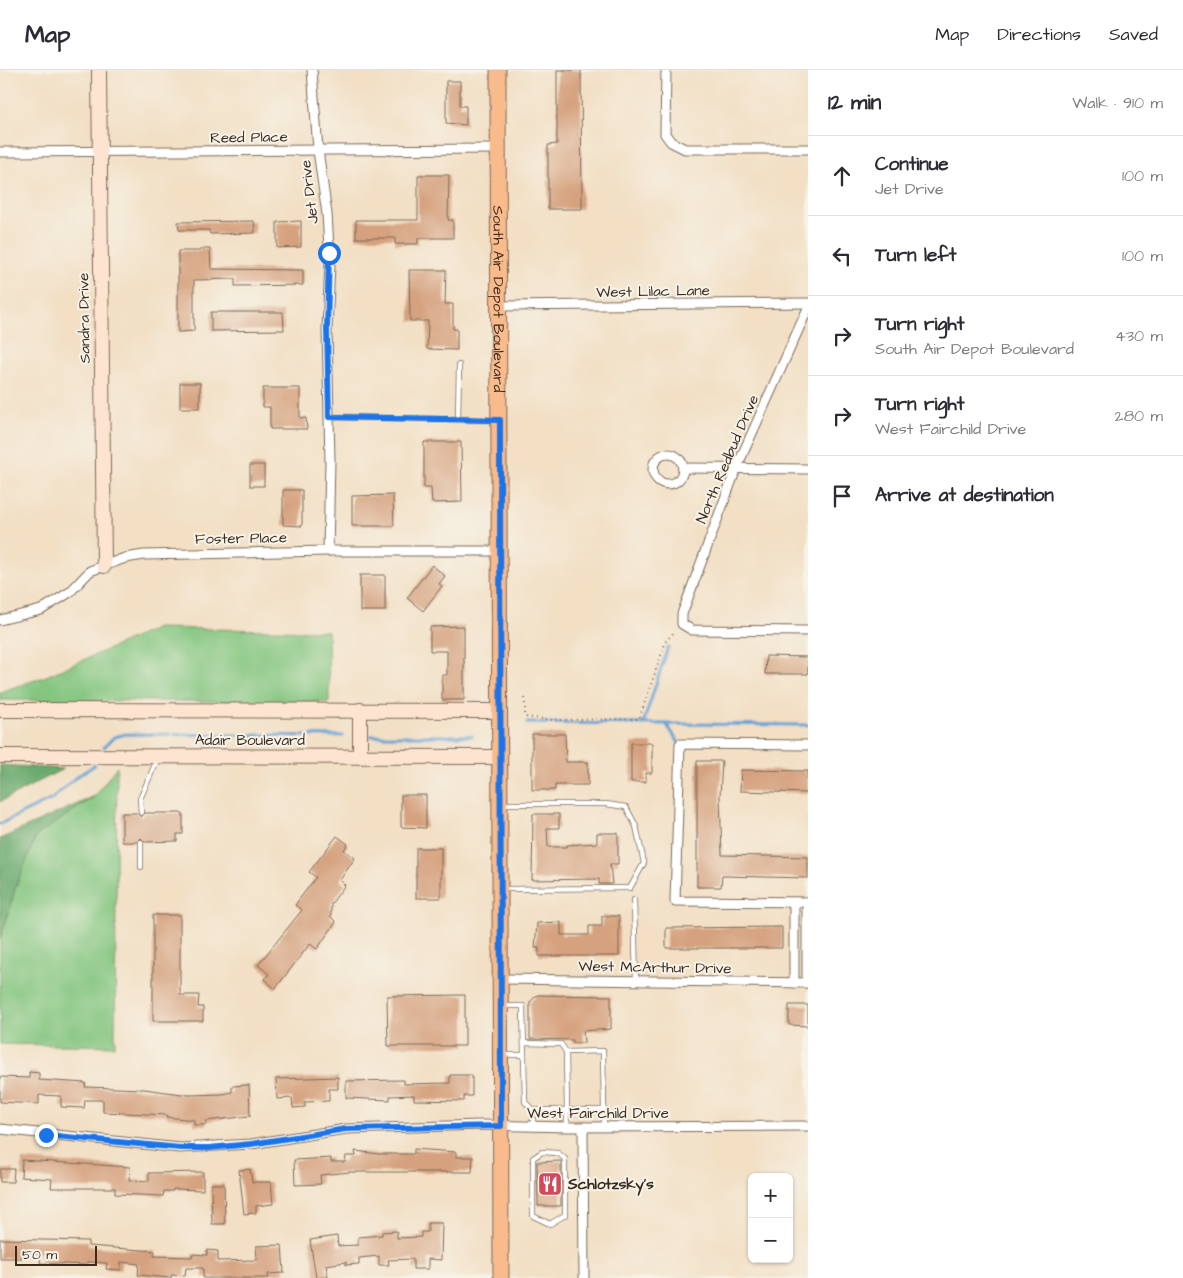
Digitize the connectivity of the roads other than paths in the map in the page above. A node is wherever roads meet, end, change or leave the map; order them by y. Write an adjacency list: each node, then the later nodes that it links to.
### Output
1 (99, 70): 9 (street, Sandra Drive)
2 (312, 70): 7 (street, Jet Drive)
3 (498, 70): 5 (main road, South Air Depot Boulevard)
4 (666, 70): 6 (street)
5 (498, 149): 7 (street, Reed Place); 11 (main road, South Air Depot Boulevard)
6 (808, 149)
7 (318, 150): 9 (street, Reed Place); 14 (street, Jet Drive)
8 (0, 152): 9 (street, Reed Place)
9 (99, 153): 22 (street, Sandra Drive)
10 (808, 303): 11 (street, West Lilac Lane)
11 (499, 306): 16 (main road, South Air Depot Boulevard)
12 (808, 308): 18 (street, North Redbud Drive)
13 (459, 365): 15 (lane)
14 (329, 417): 15 (lane); 20 (street, Jet Drive)
15 (458, 419): 16 (lane)
16 (500, 420): 21 (main road, South Air Depot Boulevard)
17 (683, 468): 18 (street)
18 (736, 469): 19 (street); 24 (street, North Redbud Drive)
19 (808, 469)
20 (328, 551): 21 (street, Foster Place); 22 (street, Foster Place)
21 (500, 551): 27 (main road, South Air Depot Boulevard)
22 (104, 566): 23 (street, Foster Place)
23 (0, 620)
24 (808, 631)
25 (0, 710): 26 (street, Adair Boulevard)
26 (360, 710): 27 (street, Adair Boulevard); 31 (street)
27 (500, 711): 32 (main road, South Air Depot Boulevard)
28 (808, 745): 39 (street)
29 (0, 756): 30 (street, Adair Boulevard)
30 (159, 756): 31 (street, Adair Boulevard); 34 (lane)
31 (360, 756): 32 (street, Adair Boulevard)
32 (500, 757): 33 (main road, South Air Depot Boulevard)
33 (501, 804): 37 (main road, South Air Depot Boulevard); 37 (lane)
34 (141, 812)
35 (141, 842): 36 (lane)
36 (141, 867)
37 (501, 888): 41 (main road, South Air Depot Boulevard)
38 (634, 900): 42 (lane)
39 (794, 902): 40 (street); 43 (street)
40 (808, 902): 44 (street)
41 (502, 979): 42 (street, West McArthur Drive); 45 (main road, South Air Depot Boulevard)
42 (636, 980): 43 (street, West McArthur Drive)
43 (794, 983): 44 (street, West McArthur Drive)
44 (808, 983)
45 (502, 1006): 46 (lane); 48 (main road, South Air Depot Boulevard)
46 (524, 1043): 47 (lane); 49 (lane)
47 (566, 1052): 51 (lane); 52 (lane)
48 (501, 1055): 49 (lane); 53 (main road, South Air Depot Boulevard)
49 (524, 1055): 50 (lane)
50 (533, 1110): 51 (lane); 55 (lane)
51 (566, 1110): 52 (lane); 56 (lane)
52 (604, 1110): 58 (lane)
53 (501, 1126): 55 (street, West Fairchild Drive); 59 (street, West Fairchild Drive); 61 (main road, South Air Depot Boulevard)
54 (808, 1126): 58 (street, West Fairchild Drive)
55 (533, 1127): 56 (street, West Fairchild Drive)
56 (566, 1127): 57 (street, West Fairchild Drive)
57 (583, 1127): 58 (street, West Fairchild Drive); 62 (street)
58 (604, 1127)
59 (0, 1129)
60 (550, 1224): 60 (lane)
61 (502, 1278)
62 (584, 1278)

